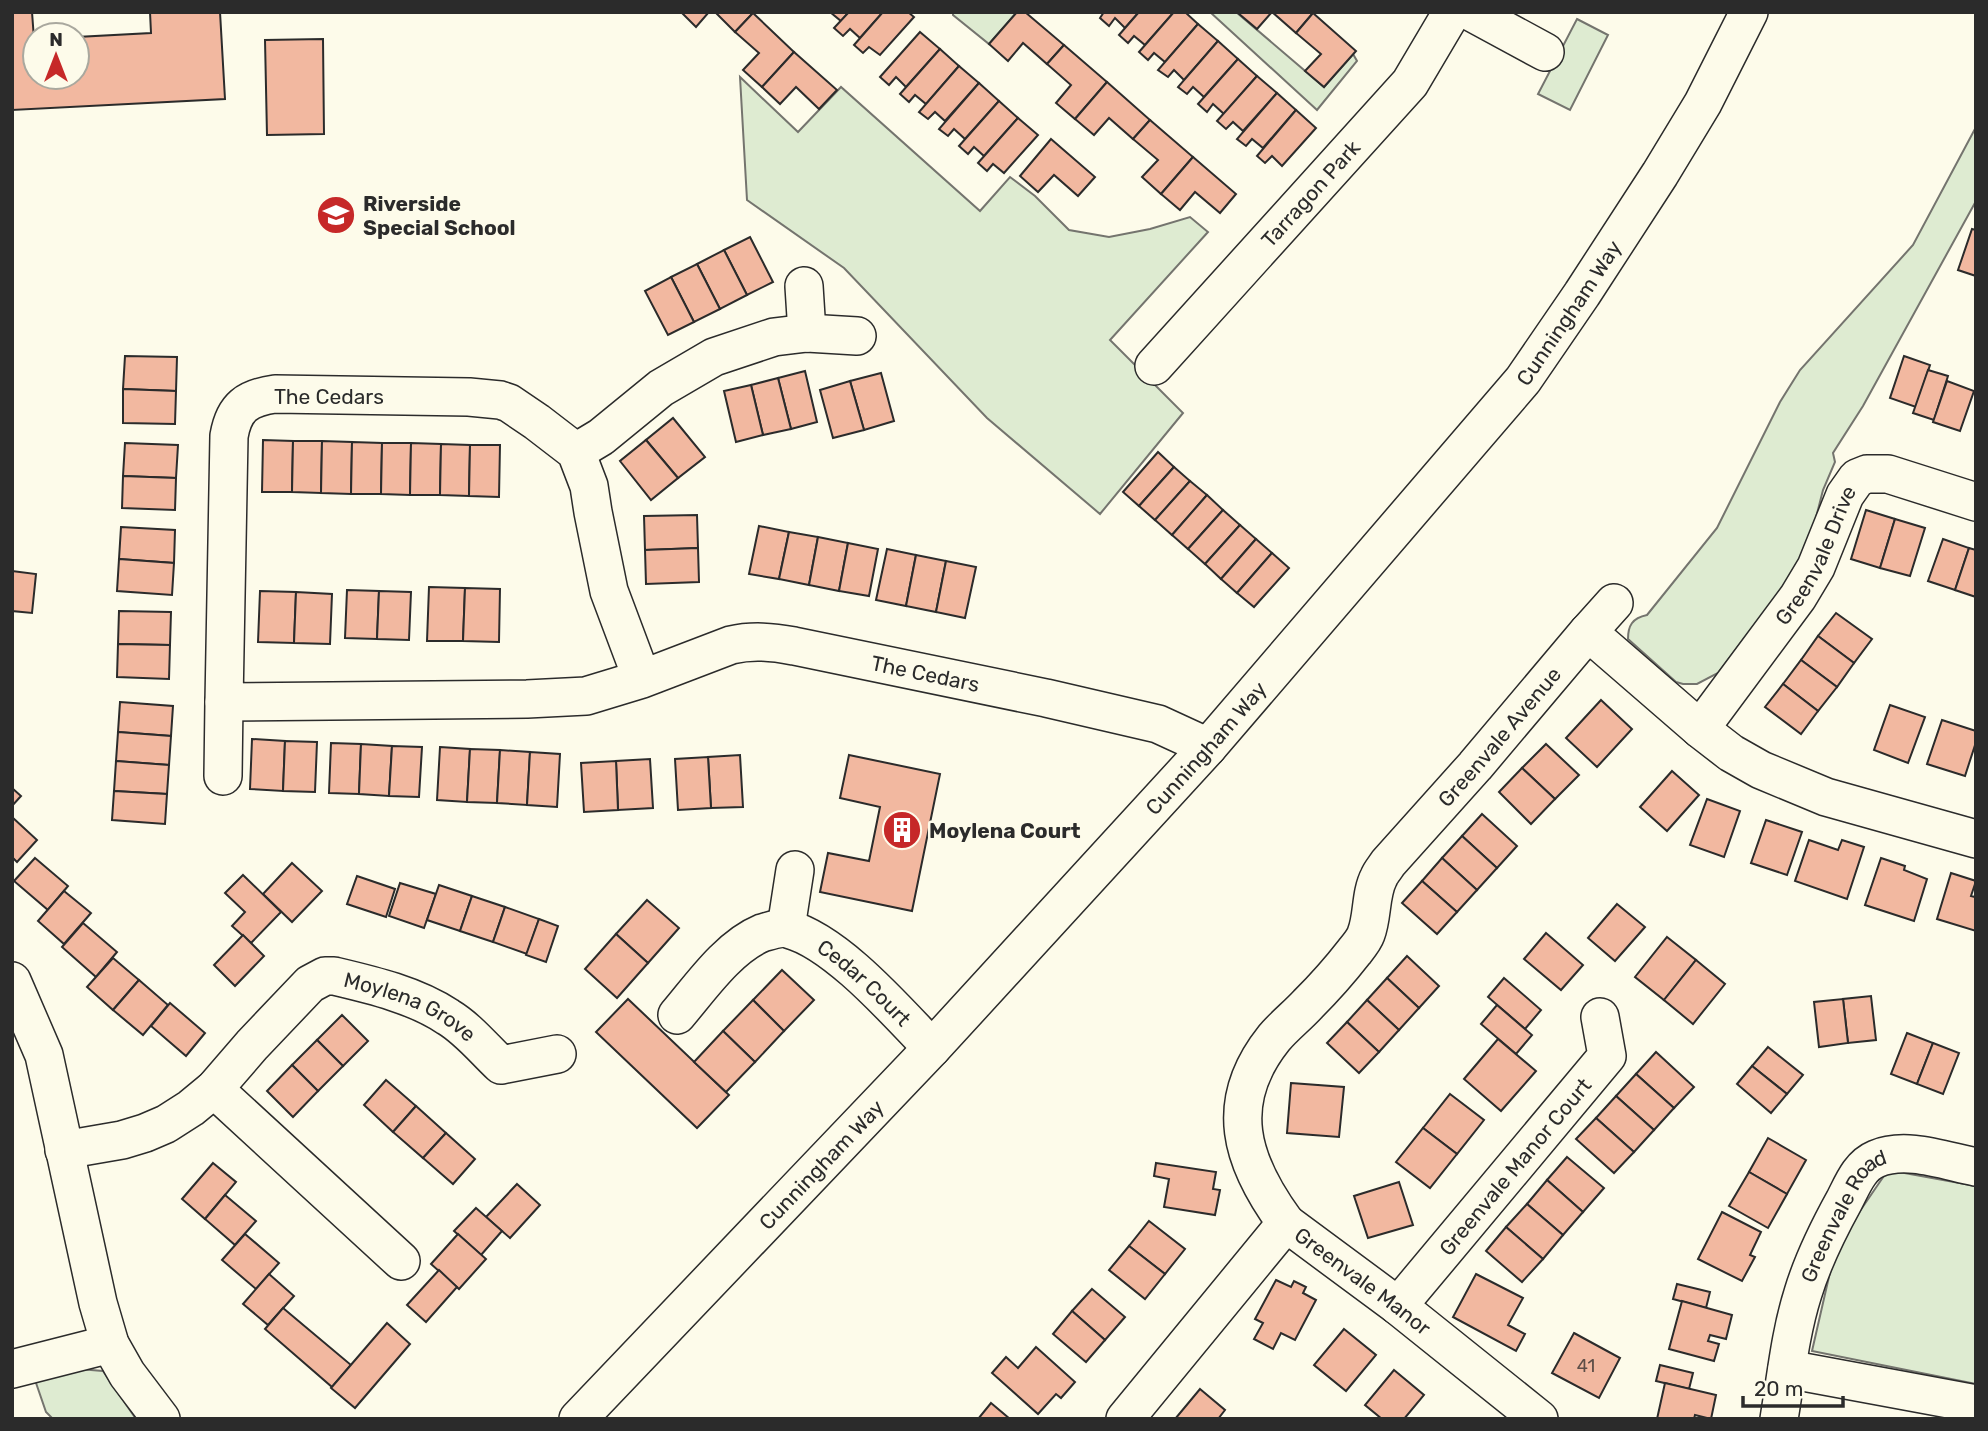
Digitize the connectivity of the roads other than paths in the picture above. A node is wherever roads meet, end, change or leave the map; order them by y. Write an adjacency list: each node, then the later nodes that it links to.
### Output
1 (1452, 12): 8 (street, Tarragon Park)
2 (1471, 12): 4 (street)
3 (1749, 12): 16 (street, Cunningham Way)
4 (1545, 52)
5 (804, 286): 6 (street)
6 (807, 334): 7 (street); 9 (street)
7 (857, 336)
8 (1154, 366)
9 (576, 452): 13 (street); 14 (street, The Cedars)
10 (1976, 502): 15 (street, Greenvale Drive)
11 (1614, 603): 12 (street, Greenvale Avenue)
12 (1588, 632): 15 (street); 29 (street, Greenvale Avenue)
13 (642, 679): 14 (street, The Cedars); 16 (street, The Cedars)
14 (224, 702): 17 (street, The Cedars)
15 (1700, 729): 18 (street)
16 (1208, 747): 24 (street, Cunningham Way)
17 (223, 776)
18 (1976, 839)
19 (795, 870): 20 (street)
20 (786, 928): 22 (street); 24 (street, Cedar Court)
21 (12, 981): 27 (street)
22 (677, 1015)
23 (1600, 1017): 31 (street, Greenvale Manor Court)
24 (932, 1048): 37 (street, Cunningham Way)
25 (557, 1054): 26 (street, Moylena Grove)
26 (214, 1088): 27 (street, Moylena Grove); 30 (street)
27 (64, 1150): 32 (street)
28 (1976, 1167): 34 (street, Greenvale Road)
29 (1286, 1223): 31 (street, Greenvale Manor); 38 (street, Greenvale Manor)
30 (401, 1261)
31 (1398, 1306): 39 (street, Greenvale Manor)
32 (110, 1344): 33 (street); 36 (street)
33 (12, 1369)
34 (1787, 1370): 35 (street); 40 (street, Greenvale Road)
35 (1976, 1404)
36 (161, 1419)
37 (578, 1419)
38 (1125, 1419)
39 (1539, 1419)
40 (1779, 1419)

